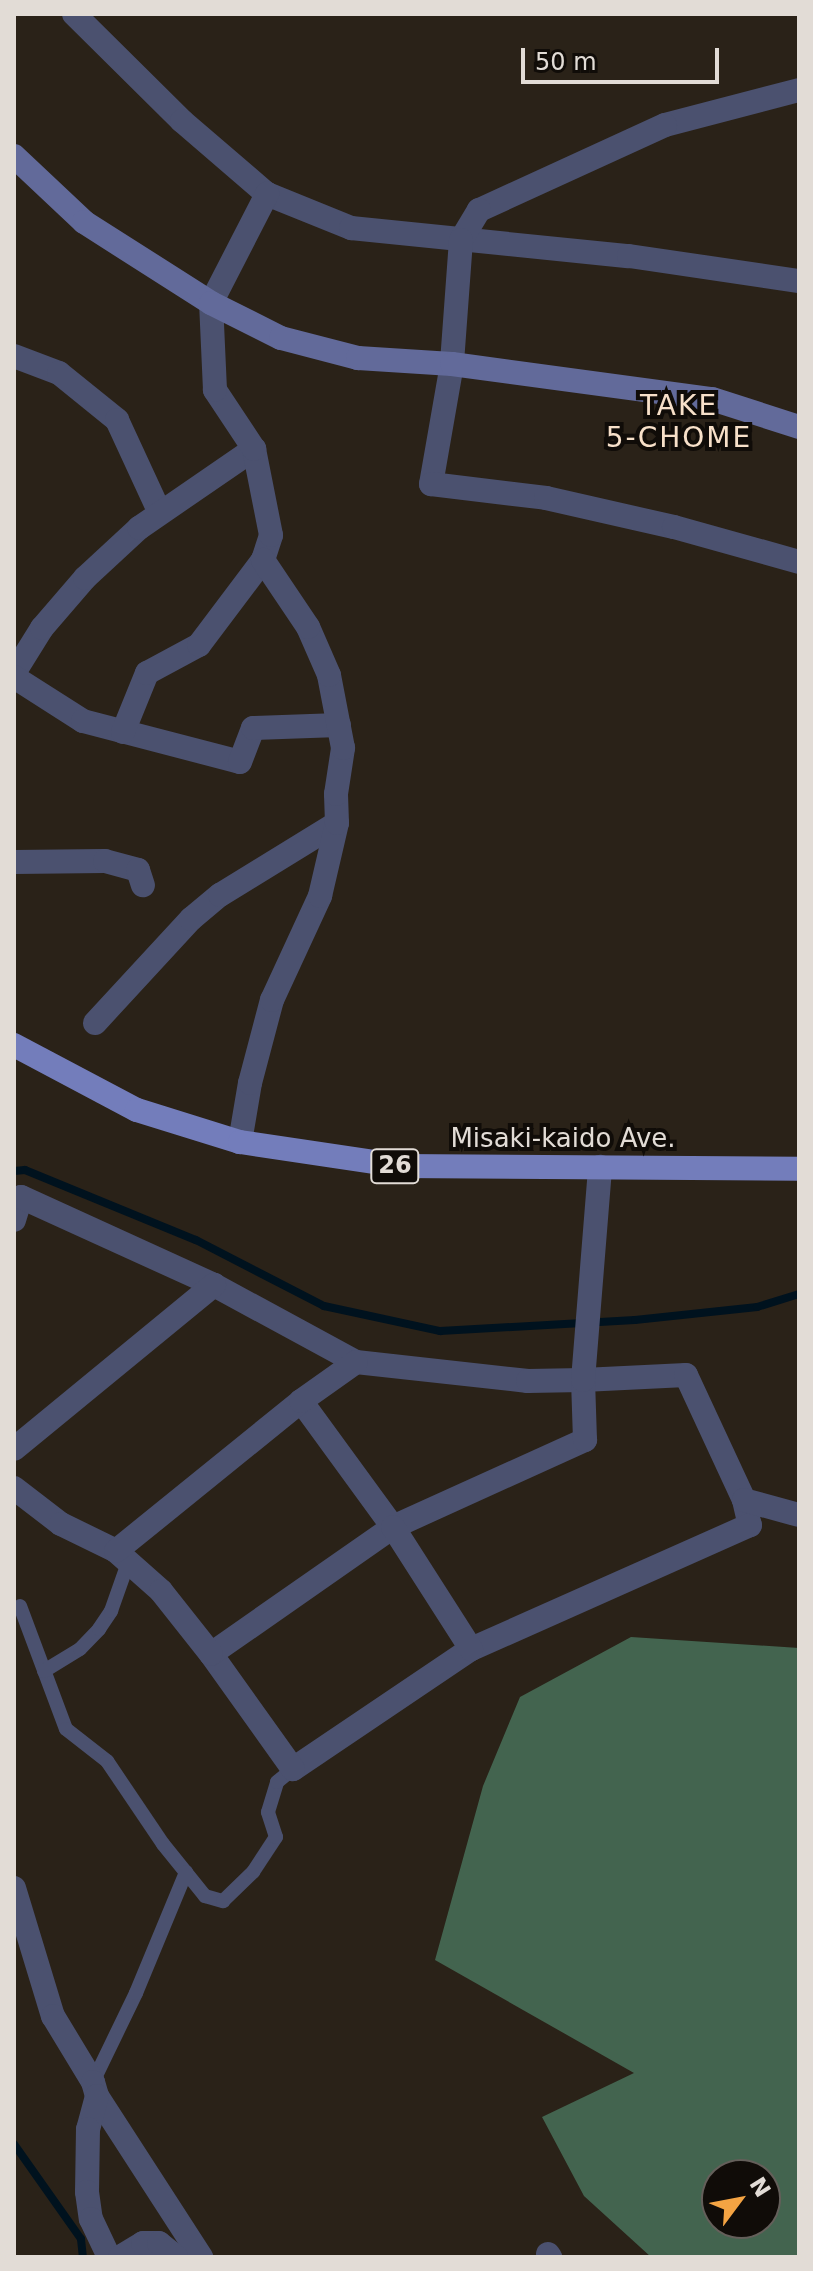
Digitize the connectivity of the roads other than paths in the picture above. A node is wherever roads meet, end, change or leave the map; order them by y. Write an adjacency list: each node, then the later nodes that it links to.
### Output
1 (74, 14): 4 (street)
2 (799, 90): 5 (street)
3 (14, 156): 7 (street)
4 (267, 194): 5 (street); 7 (street)
5 (461, 240): 6 (street); 9 (street)
6 (799, 281)
7 (211, 303): 9 (street); 11 (street)
8 (14, 356): 12 (street)
9 (452, 364): 10 (street); 14 (street)
10 (799, 427)
11 (254, 449): 12 (street); 13 (street)
12 (159, 511): 15 (street)
13 (263, 560): 16 (street); 17 (street)
14 (799, 562)
15 (14, 675): 17 (street)
16 (339, 725): 17 (street); 18 (street)
17 (123, 732)
18 (337, 823): 21 (street); 23 (street)
19 (14, 862): 20 (street)
20 (143, 885)
21 (95, 1023)
22 (14, 1045): 23 (main road, Misaki-kaido Ave. / 26)
23 (240, 1142): 24 (main road, Misaki-kaido Ave. / 26)
24 (600, 1167): 25 (main road, Misaki-kaido Ave. / 26); 29 (street)
25 (799, 1169)
26 (14, 1220): 27 (street)
27 (214, 1285): 28 (street); 31 (street)
28 (356, 1362): 29 (street); 30 (street)
29 (583, 1380): 33 (street); 35 (street)
30 (301, 1401): 35 (street); 36 (street)
31 (14, 1449)
32 (14, 1488): 36 (street)
33 (744, 1500): 34 (street); 38 (street)
34 (799, 1515)
35 (393, 1527): 38 (street); 39 (street)
36 (122, 1557): 39 (street); 40 (lane)
37 (20, 1606): 40 (lane)
38 (471, 1649): 41 (street)
39 (211, 1654): 41 (street)
40 (44, 1671): 42 (lane)
41 (293, 1769): 42 (lane)
42 (186, 1872): 44 (lane)
43 (14, 1888): 44 (street)
44 (95, 2089): 45 (street); 48 (street)
45 (109, 2257)
46 (120, 2257): 47 (street)
47 (176, 2257)
48 (201, 2257)

